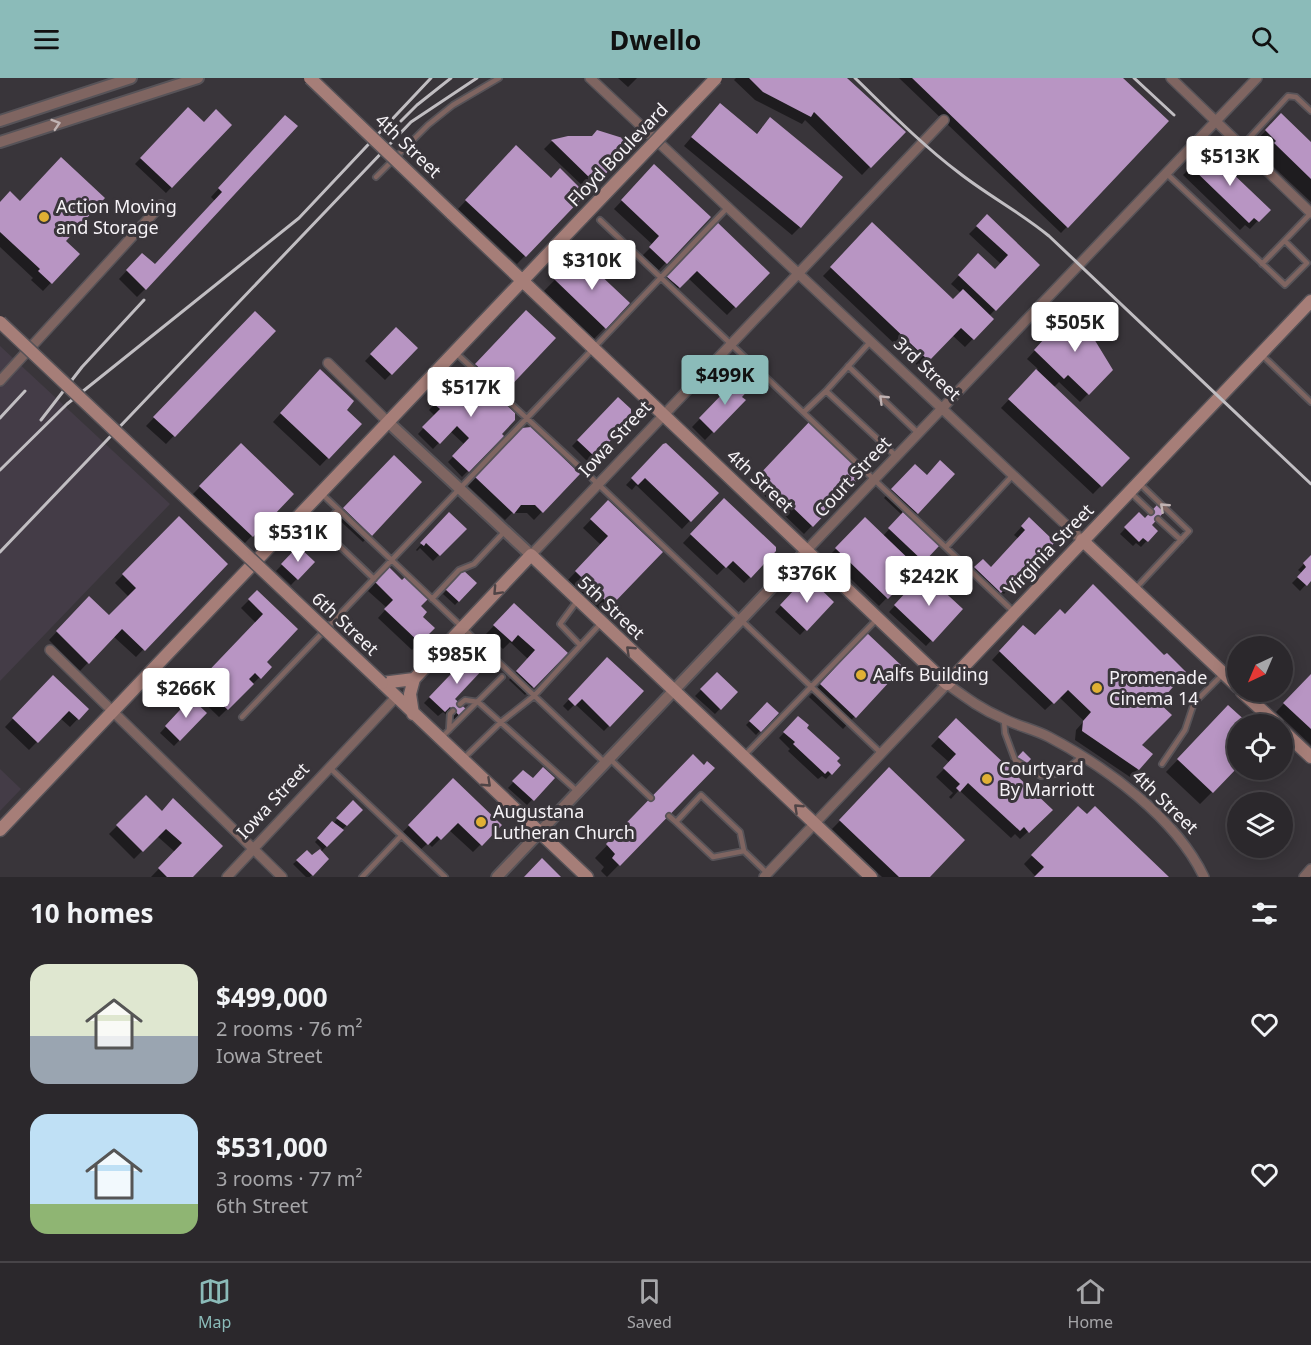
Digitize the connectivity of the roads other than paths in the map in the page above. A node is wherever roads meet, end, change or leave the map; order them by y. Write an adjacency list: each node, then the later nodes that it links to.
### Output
1 (131, 78): 11 (street)
2 (198, 78): 13 (street, one-way to 2)
3 (310, 78): 25 (main road, 4th Street, bridge)
4 (499, 78): 16 (lane)
5 (590, 78): 18 (street, 3rd Street)
6 (716, 78): 25 (main road, Floyd Boulevard, bridge)
7 (1171, 78): 12 (street)
8 (1257, 78): 12 (street, Court Street)
9 (1311, 111): 14 (lane)
10 (944, 120): 23 (street, Iowa Street)
11 (0, 121)
12 (1217, 121): 14 (street); 15 (street, Court Street)
13 (0, 142)
14 (1242, 146): 19 (street)
15 (1167, 174): 22 (lane); 38 (street, Court Street)
16 (376, 177)
17 (161, 205): 35 (street)
18 (729, 207): 23 (street, 3rd Street); 24 (lane)
19 (1311, 213): 21 (lane)
20 (600, 220): 24 (lane)
21 (1285, 241): 22 (lane); 22 (lane)
22 (1262, 264)
23 (799, 273): 28 (street, 3rd Street); 29 (street, Iowa Street)
24 (661, 276): 29 (lane); 30 (lane)
25 (522, 280): 30 (main road, 4th Street); 31 (main road, Floyd Boulevard)
26 (1311, 301): 32 (main road, Virginia Street)
27 (0, 322): 76 (main road, 6th Street, bridge)
28 (871, 341): 34 (lane); 38 (street, 3rd Street)
29 (731, 344): 39 (lane); 40 (street, Iowa Street)
30 (594, 348): 40 (main road, 4th Street); 41 (lane)
31 (456, 353): 41 (lane); 42 (main road, Floyd Boulevard)
32 (1260, 354): 37 (lane); 48 (main road, Virginia Street)
33 (328, 363): 42 (street, 5th Street)
34 (848, 366): 36 (lane); 43 (lane, one-way to 34)
35 (0, 381)
36 (826, 391): 39 (lane); 44 (lane)
37 (1311, 402)
38 (942, 408): 43 (street, Court Street); 45 (street, 3rd Street)
39 (804, 412): 46 (lane)
40 (664, 415): 47 (street, Iowa Street); 58 (main road, 4th Street)
41 (526, 418): 47 (lane); 49 (lane)
42 (388, 422): 49 (street, 5th Street); 50 (main road, Floyd Boulevard)
43 (918, 433): 44 (street, Court Street)
44 (896, 456): 46 (street, Court Street)
45 (1013, 475): 55 (street, 3rd Street); 57 (lane)
46 (875, 479): 57 (lane); 58 (street, Court Street)
47 (598, 484): 59 (street, Iowa Street); 67 (lane)
48 (1134, 487): 52 (lane); 55 (main road, Virginia Street); 56 (lane, one-way to 48)
49 (459, 489): 54 (street, 5th Street); 60 (lane)
50 (321, 494): 51 (lane); 86 (main road, Floyd Boulevard)
51 (338, 510): 60 (lane); 61 (lane)
52 (1151, 512)
53 (1158, 519): 56 (lane)
54 (505, 531): 59 (street, 5th Street); 63 (lane)
55 (1082, 540): 62 (main road, 3rd Street); 65 (main road, Virginia Street)
56 (1181, 540): 62 (lane)
57 (946, 547): 65 (lane)
58 (807, 550): 66 (main road, 4th Street); 67 (street, Court Street)
59 (531, 555): 64 (main road, 5th Street); 69 (main road, Iowa Street, one-way to 69)
60 (392, 561): 61 (lane); 63 (lane)
61 (374, 579): 89 (lane)
62 (1134, 590): 72 (main road, 3rd Street)
63 (432, 598): 69 (lane)
64 (577, 601): 68 (main road, 5th Street); 70 (lane)
65 (1014, 612): 77 (main road, Virginia Street)
66 (878, 618): 77 (main road, 4th Street); 78 (lane)
67 (741, 620): 78 (lane); 79 (street, Court Street)
68 (601, 623): 70 (lane); 79 (main road, 5th Street, one-way to 68)
69 (462, 627): 75 (main road, Iowa Street); 80 (lane)
70 (580, 645): 80 (lane)
71 (50, 650): 86 (street)
72 (1223, 674): 74 (main road, 3rd Street); 100 (lane)
73 (502, 677): 82 (lane)
74 (1227, 677)
75 (414, 679): 76 (main road); 87 (main road)
76 (382, 683): 81 (main road, 6th Street)
77 (947, 684): 90 (street, 4th Street); 94 (street, Virginia Street)
78 (811, 686): 94 (lane); 95 (lane)
79 (673, 690): 95 (main road, 5th Street); 99 (street, Court Street)
80 (534, 696): 91 (lane); 99 (lane)
81 (396, 697): 87 (main road, 6th Street); 101 (street, Iowa Street)
82 (478, 702): 84 (lane); 91 (lane); 92 (lane)
83 (1253, 702): 88 (main road)
84 (460, 704)
85 (453, 711): 92 (lane)
86 (113, 713): 107 (main road, Floyd Boulevard); 110 (street)
87 (413, 714): 92 (main road, 6th Street)
88 (1265, 714)
89 (242, 717)
90 (1004, 720): 96 (street, 4th Street); 96 (lane)
91 (501, 722): 98 (lane); 102 (lane)
92 (445, 734): 98 (main road, 6th Street)
93 (1293, 740): 97 (main road)
94 (882, 754): 106 (street, Virginia Street)
95 (743, 757): 106 (main road, 5th Street, one-way to 95)
96 (1081, 757): 121 (street, 4th Street)
97 (1311, 757)
98 (462, 760): 108 (main road, 6th Street, one-way to 108)
99 (608, 761): 102 (street, Court Street); 103 (lane)
100 (1162, 764)
101 (329, 768): 109 (lane); 110 (street, Iowa Street)
102 (578, 792): 108 (street, Court Street)
103 (651, 798)
104 (669, 816): 105 (lane)
105 (676, 822): 111 (lane); 111 (lane)
106 (814, 824): 113 (street, Virginia Street); 120 (main road, 5th Street)
107 (0, 831)
108 (540, 832): 118 (street, Court Street); 119 (main road, 6th Street)
109 (401, 836): 116 (lane); 117 (lane)
110 (253, 849): 114 (street, Iowa Street); 115 (street)
111 (744, 851): 113 (lane)
112 (1311, 869): 122 (street)
113 (766, 875)
114 (227, 877)
115 (282, 877)
116 (362, 877)
117 (445, 877)
118 (497, 877)
119 (587, 877)
120 (871, 877)
121 (1204, 877)
122 (1304, 877)

